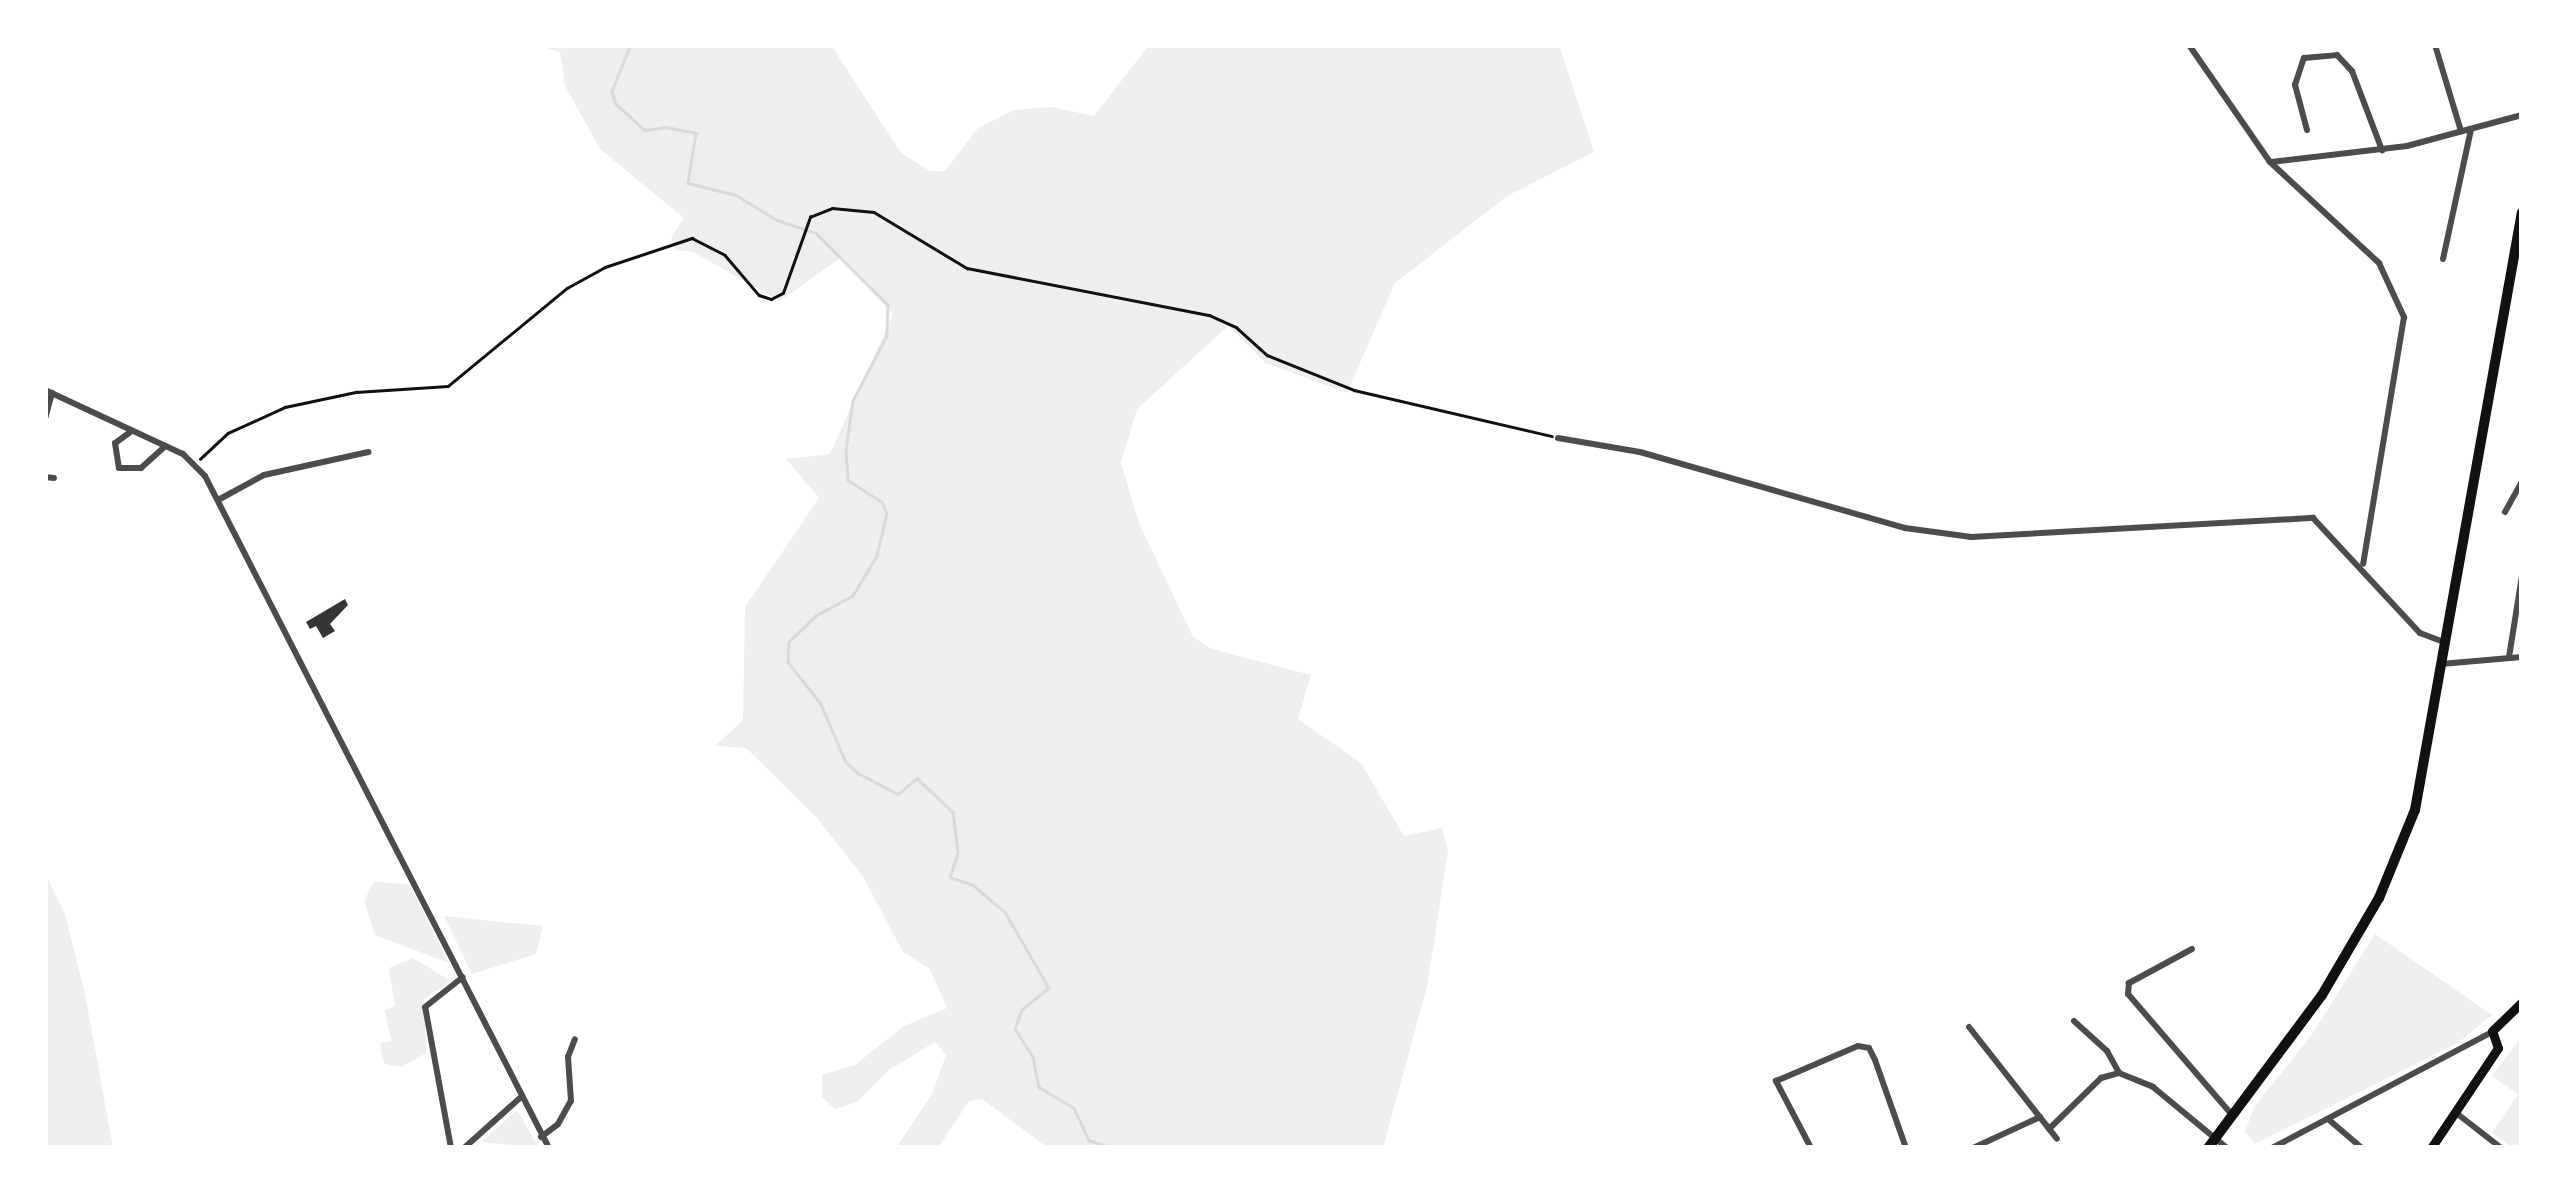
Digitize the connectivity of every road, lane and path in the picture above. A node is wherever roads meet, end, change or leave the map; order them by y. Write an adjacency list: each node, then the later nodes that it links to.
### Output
1 (2189, 45): 8 (street)
2 (2435, 45): 6 (street)
3 (2522, 115): 4 (street)
4 (2471, 129): 6 (street); 10 (street)
5 (2308, 130): 7 (street)
6 (2461, 131): 7 (street)
7 (2382, 150): 8 (street)
8 (2270, 162): 21 (street)
9 (2522, 212): 23 (main road)
10 (2443, 260)
11 (48, 392): 12 (street); 13 (street)
12 (45, 419)
13 (129, 432): 15 (street); 15 (street)
14 (1558, 438): 17 (path); 21 (street)
15 (164, 447): 17 (street)
16 (369, 452): 19 (street)
17 (195, 464): 19 (street)
18 (2522, 481): 20 (street)
19 (218, 500): 28 (street)
20 (2504, 512)
21 (2363, 565): 23 (street)
22 (2522, 576): 25 (street)
23 (2444, 642): 26 (main road)
24 (2522, 657): 25 (street)
25 (2509, 658): 26 (street)
26 (2441, 664): 37 (main road)
27 (2192, 949): 37 (street)
28 (463, 977): 35 (street); 45 (street)
29 (2522, 1002): 32 (main road)
30 (2074, 1021): 34 (street)
31 (1969, 1027): 38 (street)
32 (2492, 1032): 36 (main road); 39 (street)
33 (575, 1039): 41 (street)
34 (2120, 1073): 40 (street); 43 (street)
35 (520, 1098): 41 (street); 44 (street)
36 (2455, 1112): 53 (main road); 54 (street)
37 (2233, 1116): 43 (main road)
38 (2040, 1117): 40 (street); 49 (street)
39 (2328, 1119): 51 (street); 52 (street)
40 (2049, 1128): 42 (street)
41 (541, 1137): 46 (street)
42 (2057, 1139)
43 (2211, 1145): 50 (street)
44 (468, 1147)
45 (451, 1148)
46 (549, 1148)
47 (1811, 1148): 48 (street)
48 (1906, 1148)
49 (1973, 1148)
50 (2227, 1148)
51 (2272, 1148)
52 (2362, 1148)
53 (2431, 1148)
54 (2501, 1148)

